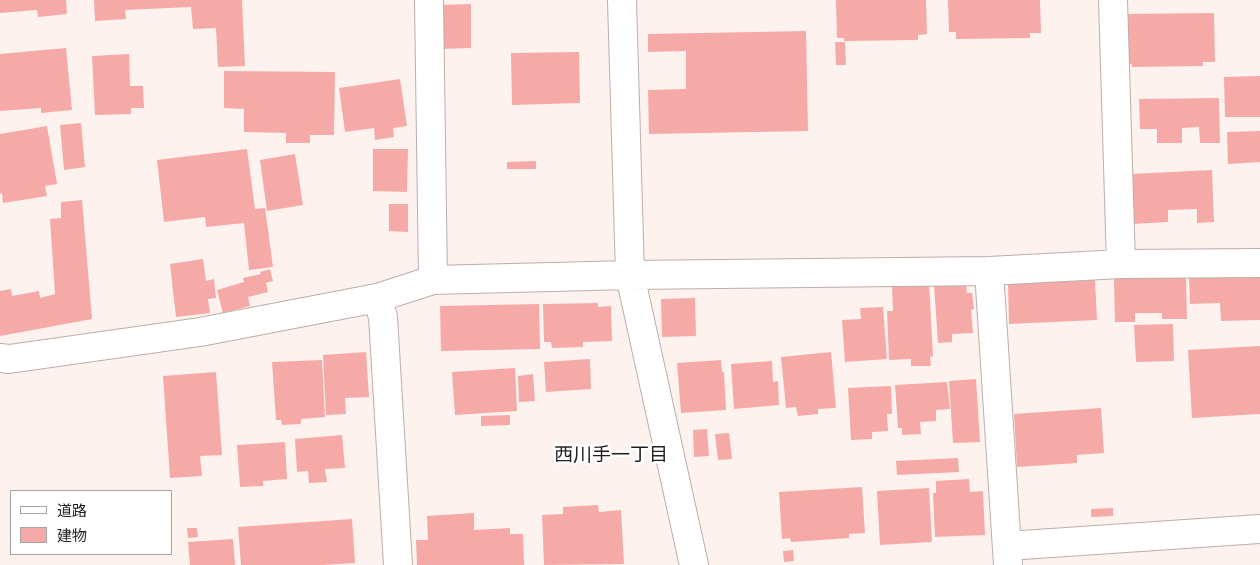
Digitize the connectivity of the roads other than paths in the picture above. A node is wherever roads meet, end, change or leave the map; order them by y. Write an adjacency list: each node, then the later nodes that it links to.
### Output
1 (429, 0): 8 (street)
2 (622, 0): 7 (street)
3 (1113, 0): 5 (street)
4 (1260, 263): 5 (street)
5 (1121, 264): 6 (street)
6 (989, 270): 7 (street); 12 (street)
7 (630, 275): 8 (street); 14 (street)
8 (433, 280): 9 (street)
9 (377, 298): 10 (street); 13 (street)
10 (0, 358)
11 (1260, 529): 12 (street)
12 (1007, 555)
13 (398, 565)
14 (694, 565)

